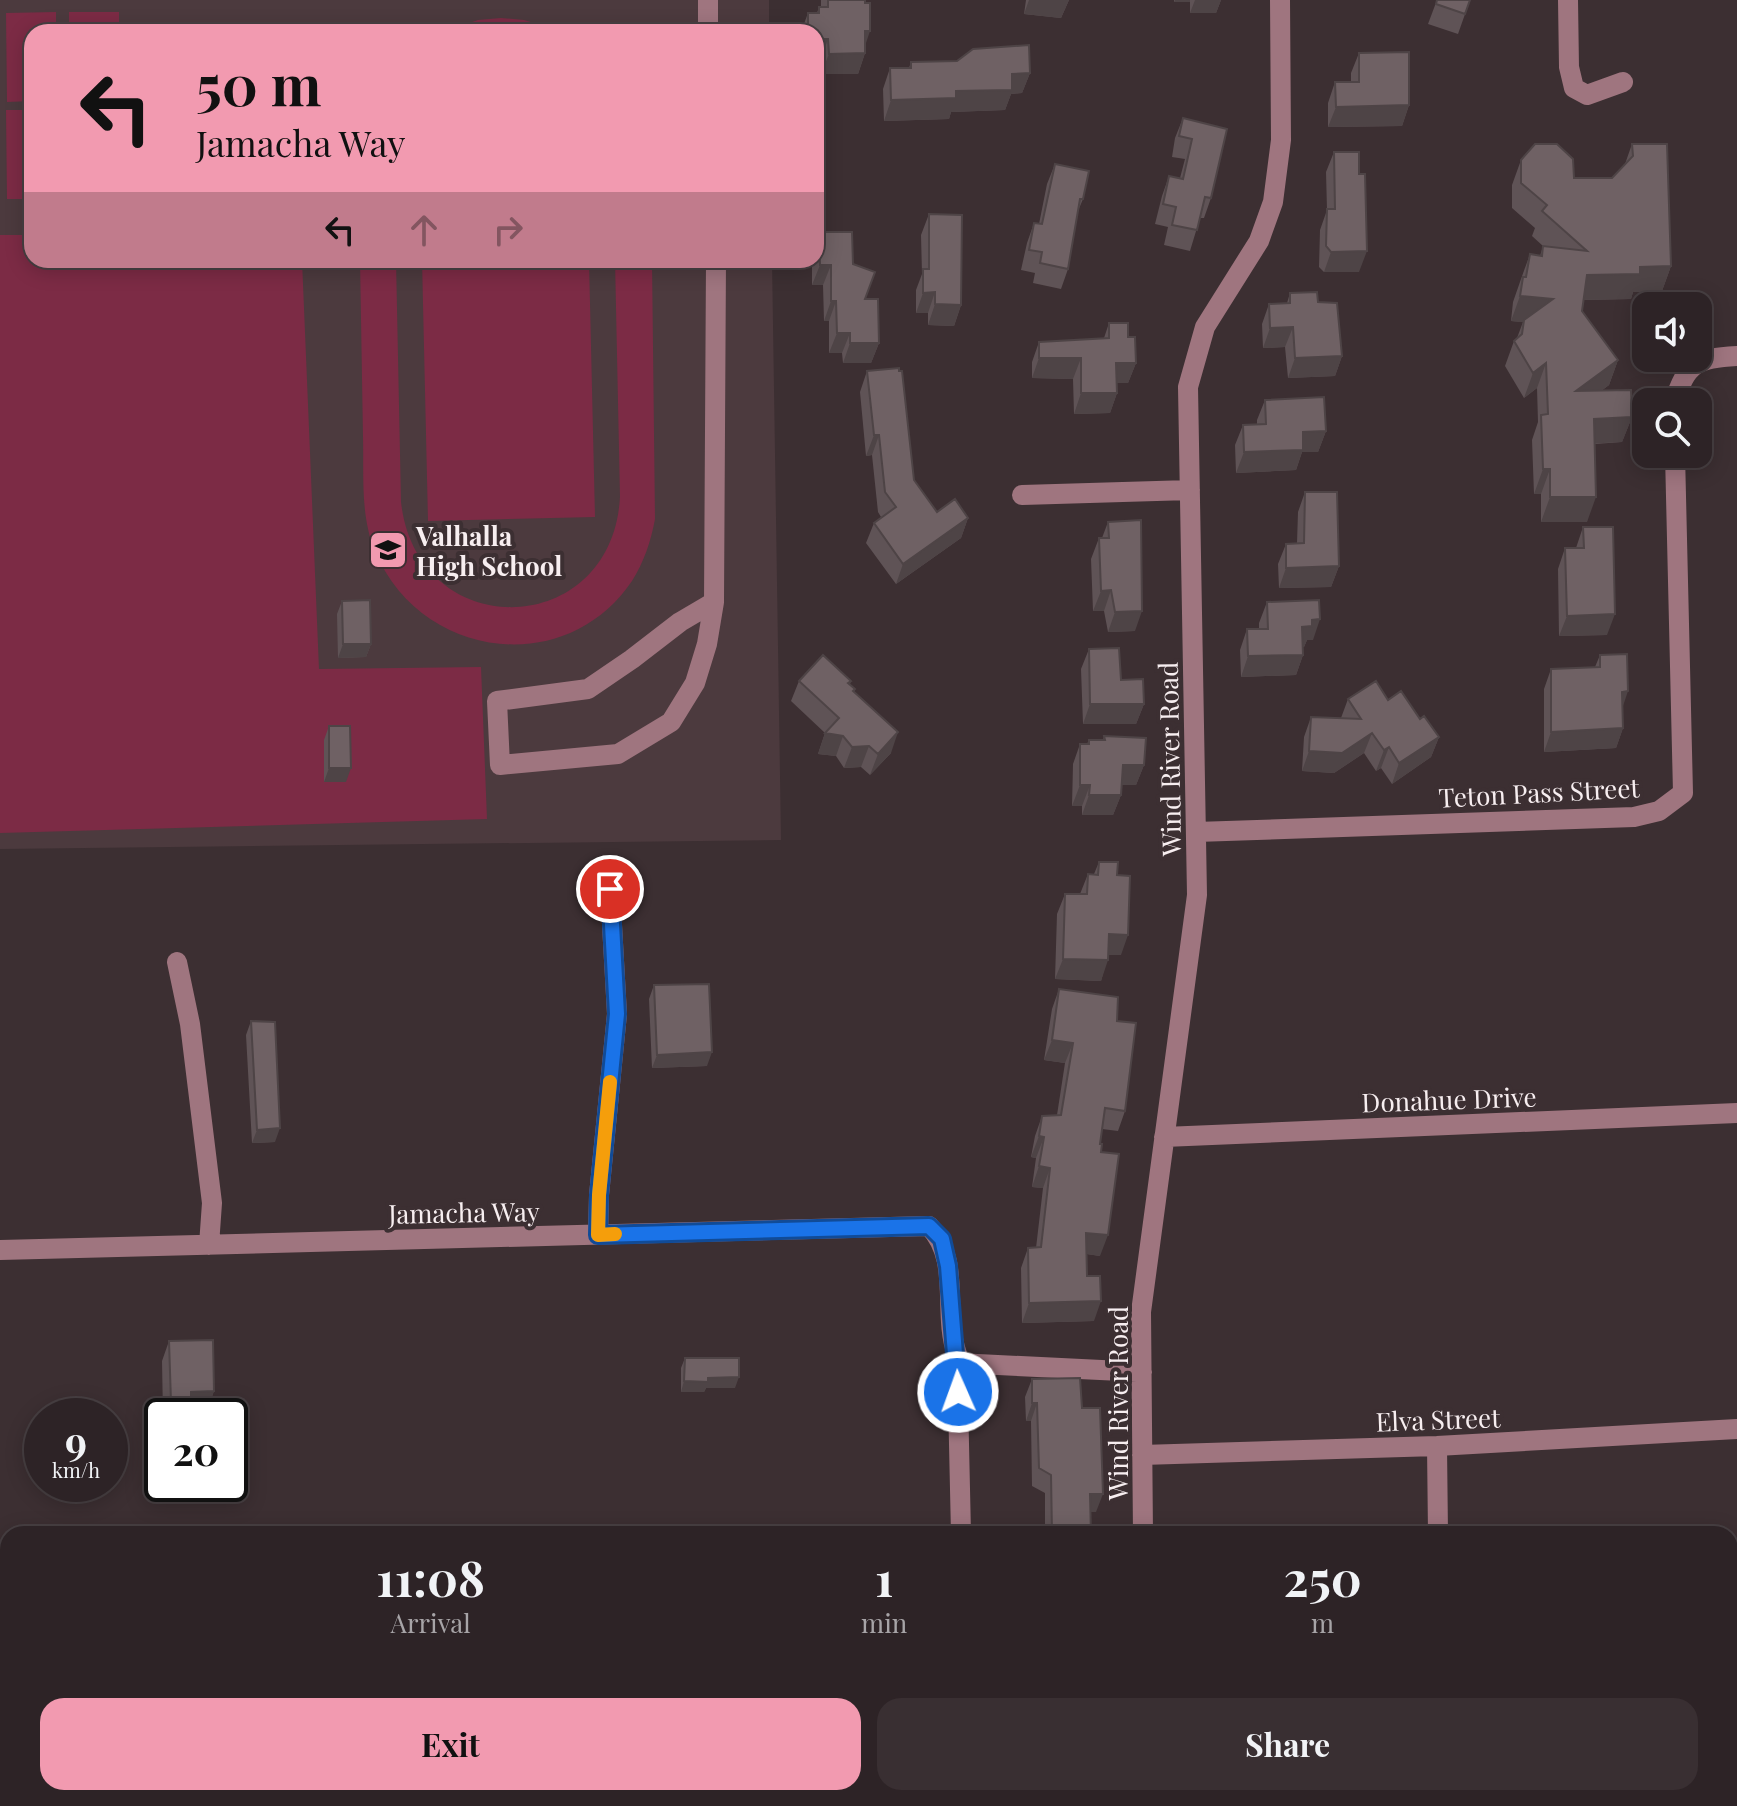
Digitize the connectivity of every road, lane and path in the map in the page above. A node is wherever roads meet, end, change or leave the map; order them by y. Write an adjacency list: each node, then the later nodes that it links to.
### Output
1 (708, 0): 4 (street)
2 (1280, 0): 10 (street, Wind River Road)
3 (1568, 0): 5 (street)
4 (708, 24)
5 (1623, 82)
6 (716, 268): 12 (street)
7 (1737, 356): 8 (street)
8 (1679, 388)
9 (1675, 468): 13 (street, Teton Pass Street)
10 (1190, 490): 11 (street); 13 (street, Wind River Road)
11 (1022, 495)
12 (714, 602): 12 (street)
13 (1196, 832): 17 (street, Wind River Road)
14 (610, 889): 18 (street)
15 (177, 962): 19 (street)
16 (1737, 1113): 17 (street, Donahue Drive)
17 (1164, 1137): 22 (street, Wind River Road)
18 (598, 1235): 19 (street, Jamacha Way); 21 (street, Jamacha Way)
19 (209, 1245): 20 (street, Jamacha Way)
20 (0, 1250)
21 (957, 1363): 22 (street); 26 (street)
22 (1142, 1372): 25 (street, Wind River Road)
23 (1737, 1429): 24 (street, Elva Street)
24 (1437, 1446): 25 (street, Elva Street); 28 (street)
25 (1142, 1455): 27 (street, Wind River Road)
26 (961, 1526)
27 (1143, 1526)
28 (1438, 1526)

